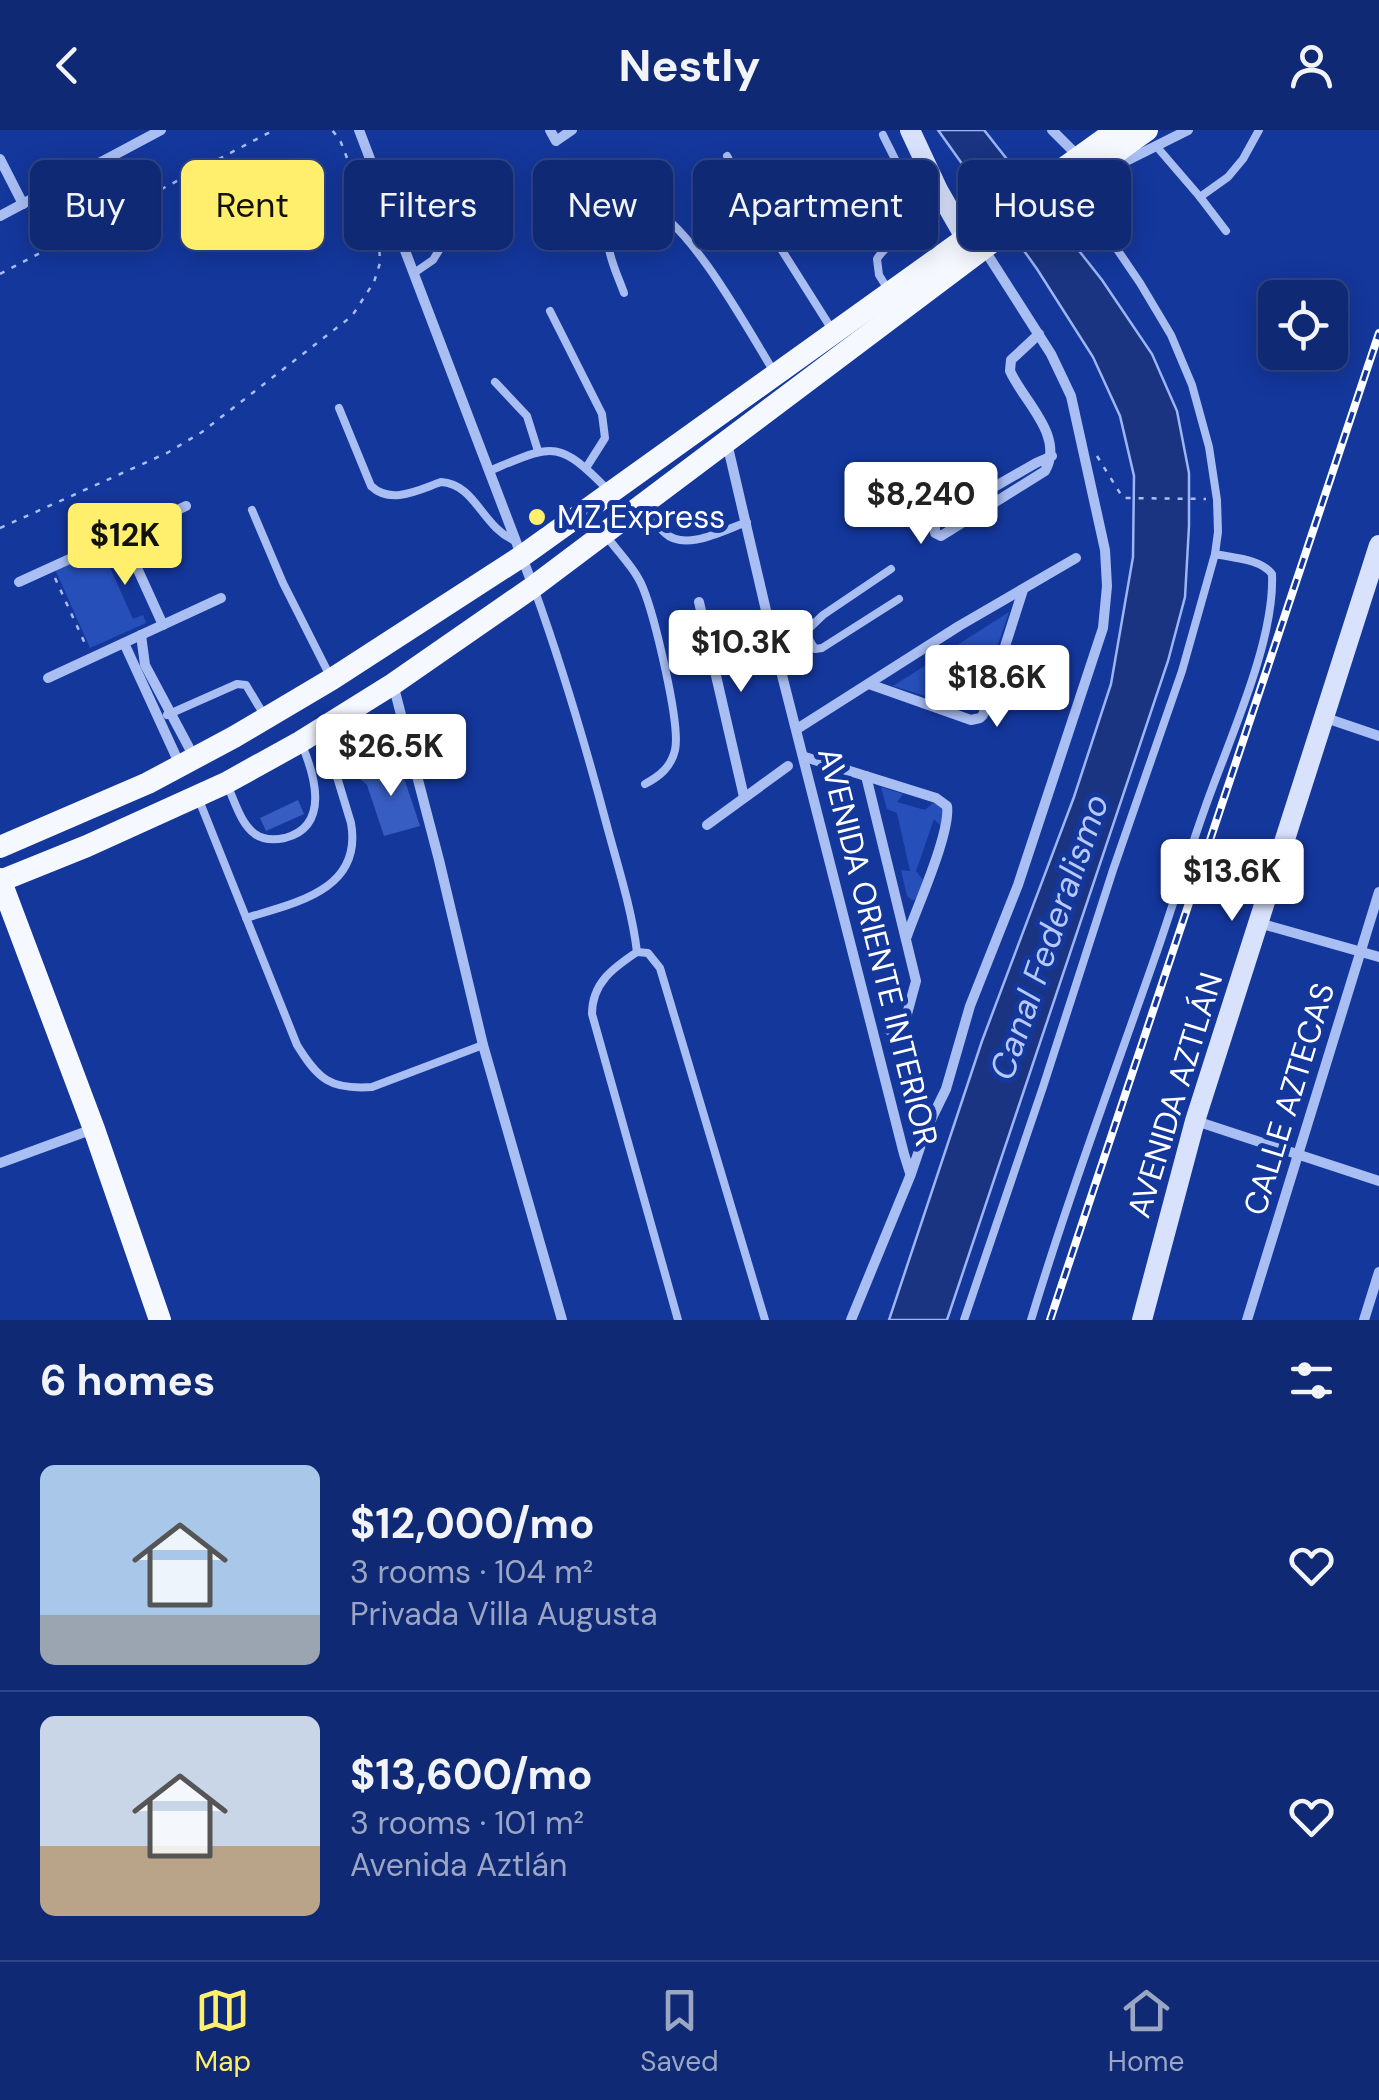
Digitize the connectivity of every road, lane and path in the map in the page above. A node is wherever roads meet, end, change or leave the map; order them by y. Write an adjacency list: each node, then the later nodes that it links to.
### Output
1 (161, 130): 20 (street)
2 (274, 130): 30 (path)
3 (332, 130): 53 (path)
4 (359, 130): 29 (street)
5 (550, 130): 6 (street)
6 (572, 130)
7 (910, 130): 22 (main road)
8 (1188, 130): 13 (street)
9 (1259, 130): 19 (lane)
10 (1058, 132): 16 (street)
11 (1110, 133): 17 (main road)
12 (883, 136): 32 (lane)
13 (1152, 139): 18 (main road); 19 (lane)
14 (727, 156): 34 (lane)
15 (0, 160): 20 (street)
16 (1064, 160)
17 (1085, 160)
18 (1107, 160)
19 (1200, 197): 23 (lane)
20 (23, 204): 21 (street)
21 (0, 216)
22 (958, 220)
23 (1226, 231)
24 (439, 250): 29 (lane)
25 (964, 250): 32 (main road)
26 (966, 250): 40 (main road)
27 (978, 250): 35 (street)
28 (1117, 250): 58 (lane)
29 (414, 273): 44 (street)
30 (0, 274)
31 (624, 292): 36 (lane)
32 (890, 292): 34 (main road)
33 (550, 311): 43 (lane)
34 (834, 334): 36 (main road)
35 (1039, 334): 39 (street); 42 (street)
36 (775, 374): 45 (main road)
37 (496, 382): 41 (lane)
38 (339, 408): 57 (lane)
39 (1082, 441): 47 (path); 114 (street)
40 (726, 442): 49 (main road); 52 (street, AVENIDA ORIENTE INTERIOR)
41 (538, 451): 43 (lane); 44 (lane)
42 (1052, 456): 46 (street); 48 (street)
43 (586, 468): 45 (lane)
44 (490, 472): 57 (street)
45 (610, 492): 57 (main road)
46 (987, 492): 48 (street); 48 (street)
47 (1204, 499)
48 (996, 504)
49 (642, 505): 52 (lane); 54 (main road)
50 (186, 506): 55 (street)
51 (252, 510): 77 (lane)
52 (747, 522): 69 (street, AVENIDA ORIENTE INTERIOR)
53 (0, 528)
54 (604, 532): 63 (main road); 95 (lane)
55 (122, 535): 60 (street); 68 (street)
56 (1379, 545): 82 (main road, AVENIDA AZTLÁN)
57 (519, 548): 63 (street); 77 (main road)
58 (1215, 554): 123 (lane); 124 (lane)
59 (1076, 558): 64 (street)
60 (51, 568): 62 (street); 75 (path)
61 (890, 570): 70 (lane)
62 (19, 582)
63 (534, 587): 78 (main road); 105 (lane)
64 (1023, 588): 79 (street); 79 (street)
65 (222, 598): 68 (street)
66 (899, 599): 70 (lane)
67 (699, 602): 73 (street)
68 (164, 625): 71 (street)
69 (771, 632): 73 (street); 74 (street, AVENIDA ORIENTE INTERIOR)
70 (805, 633): 74 (lane)
71 (141, 635): 72 (street); 80 (street)
72 (124, 643): 75 (street); 83 (street)
73 (710, 649): 97 (street)
74 (776, 650): 84 (street, AVENIDA ORIENTE INTERIOR)
75 (92, 658): 76 (street)
76 (48, 678)
77 (332, 679): 81 (main road)
78 (393, 684): 85 (main road); 86 (street)
79 (869, 684): 84 (street)
80 (171, 714): 81 (lane); 83 (lane); 91 (street)
81 (267, 718): 91 (main road)
82 (1323, 718): 87 (street); 103 (main road, AVENIDA AZTLÁN)
83 (158, 719): 91 (street)
84 (797, 728): 90 (street, AVENIDA ORIENTE INTERIOR)
85 (322, 729): 88 (main road); 89 (lane)
86 (405, 733): 89 (lane); 109 (street)
87 (1379, 736)
88 (300, 742): 94 (main road); 94 (lane)
89 (330, 754): 102 (lane)
90 (804, 757): 93 (street); 114 (street, AVENIDA ORIENTE INTERIOR)
91 (187, 762): 99 (main road)
92 (788, 766): 97 (street)
93 (866, 776): 104 (street); 104 (street)
94 (226, 783): 96 (main road)
95 (646, 784)
96 (197, 796): 100 (main road); 102 (lane)
97 (744, 796): 98 (street)
98 (707, 825)
99 (0, 847)
100 (0, 880): 111 (main road)
101 (1379, 892): 106 (street, CALLE AZTECAS)
102 (246, 918): 109 (lane)
103 (1258, 923): 106 (street); 110 (main road, AVENIDA AZTLÁN)
104 (906, 936): 108 (street)
105 (637, 952): 120 (lane); 121 (lane)
106 (1360, 952): 107 (street); 112 (street, CALLE AZTECAS)
107 (1379, 957)
108 (889, 1030)
109 (483, 1046): 119 (street)
110 (1195, 1120): 112 (street); 117 (main road, AVENIDA AZTLÁN)
111 (94, 1129): 113 (street); 118 (main road)
112 (1298, 1154): 115 (street); 125 (street, CALLE AZTECAS)
113 (0, 1163)
114 (911, 1174): 122 (street)
115 (1379, 1180)
116 (1379, 1272): 126 (street)
117 (1148, 1318)
118 (160, 1320)
119 (562, 1320)
120 (678, 1320)
121 (765, 1320)
122 (852, 1320)
123 (964, 1320)
124 (1031, 1320)
125 (1247, 1320)
126 (1364, 1320)

